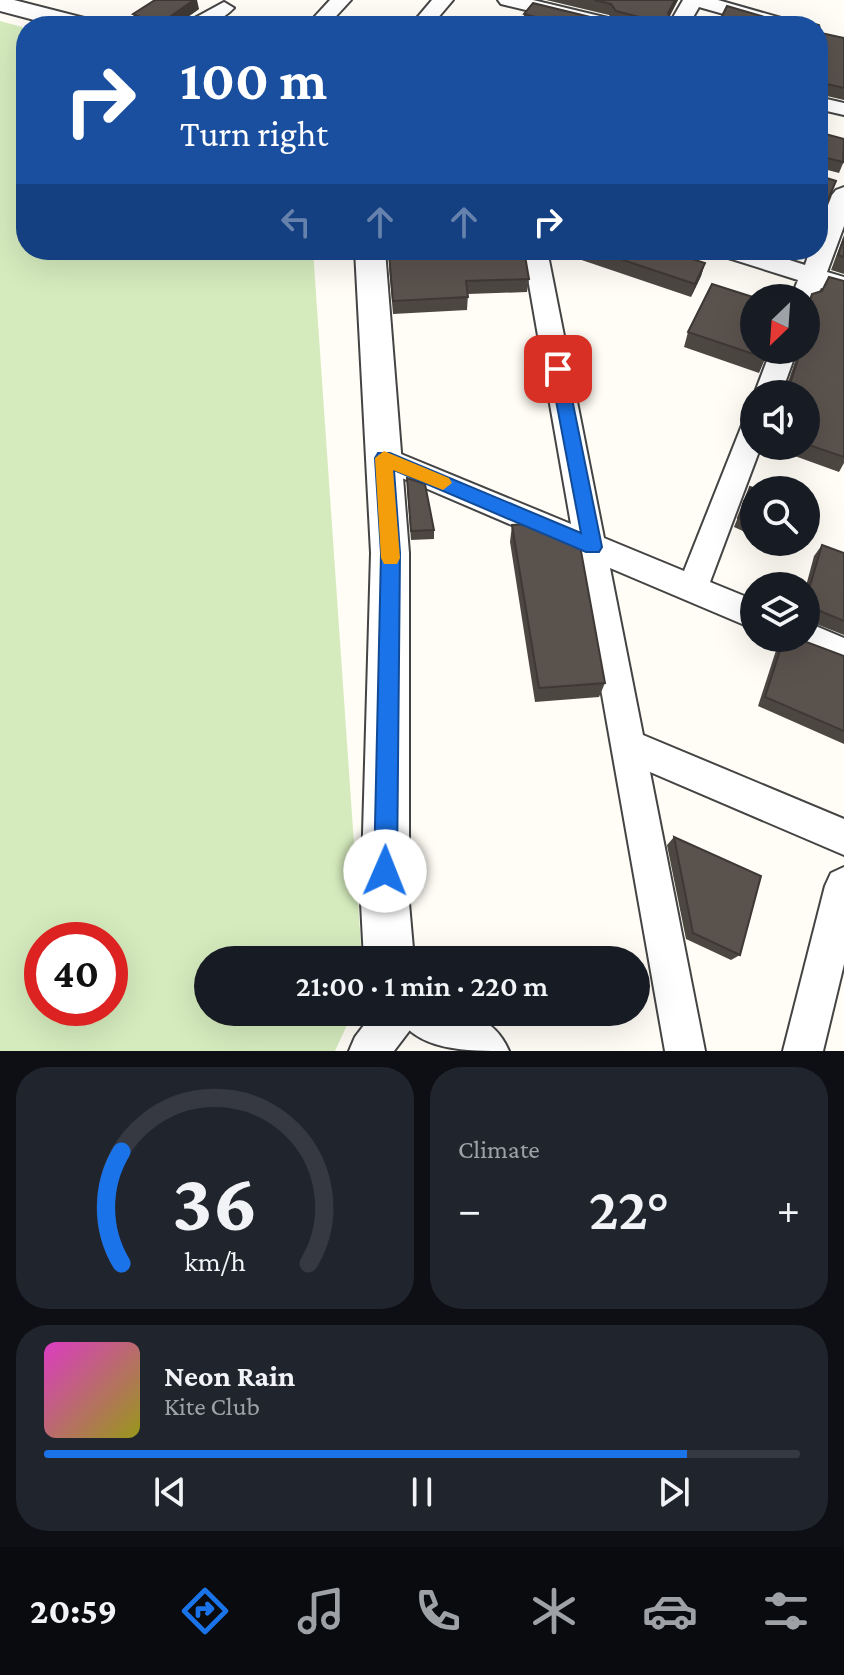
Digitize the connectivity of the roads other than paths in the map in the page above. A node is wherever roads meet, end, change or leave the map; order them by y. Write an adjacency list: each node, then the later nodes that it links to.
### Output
1 (341, 0): 9 (street)
2 (443, 0): 10 (street)
3 (508, 0): 11 (street)
4 (695, 0): 12 (street)
5 (0, 4): 7 (street)
6 (224, 8): 8 (street)
7 (47, 16)
8 (209, 16)
9 (326, 16)
10 (429, 16)
11 (576, 16)
12 (752, 16)
13 (840, 187): 14 (street)
14 (838, 230): 15 (street)
15 (828, 249)
16 (371, 260): 24 (street)
17 (537, 260): 26 (street)
18 (752, 260): 20 (street)
19 (822, 260): 21 (street)
20 (802, 284)
21 (810, 284)
22 (844, 286): 23 (street)
23 (820, 287)
24 (384, 458): 26 (street); 35 (street)
25 (742, 460): 27 (street)
26 (593, 547): 27 (street); 31 (street)
27 (692, 589): 28 (street)
28 (740, 609)
29 (820, 643): 30 (street)
30 (844, 653)
31 (629, 746): 32 (street); 40 (street)
32 (844, 837)
33 (844, 886): 34 (street)
34 (839, 932): 41 (street)
35 (388, 946)
36 (388, 1026): 38 (street)
37 (439, 1026): 39 (street)
38 (369, 1051)
39 (483, 1051)
40 (685, 1051)
41 (803, 1051)

